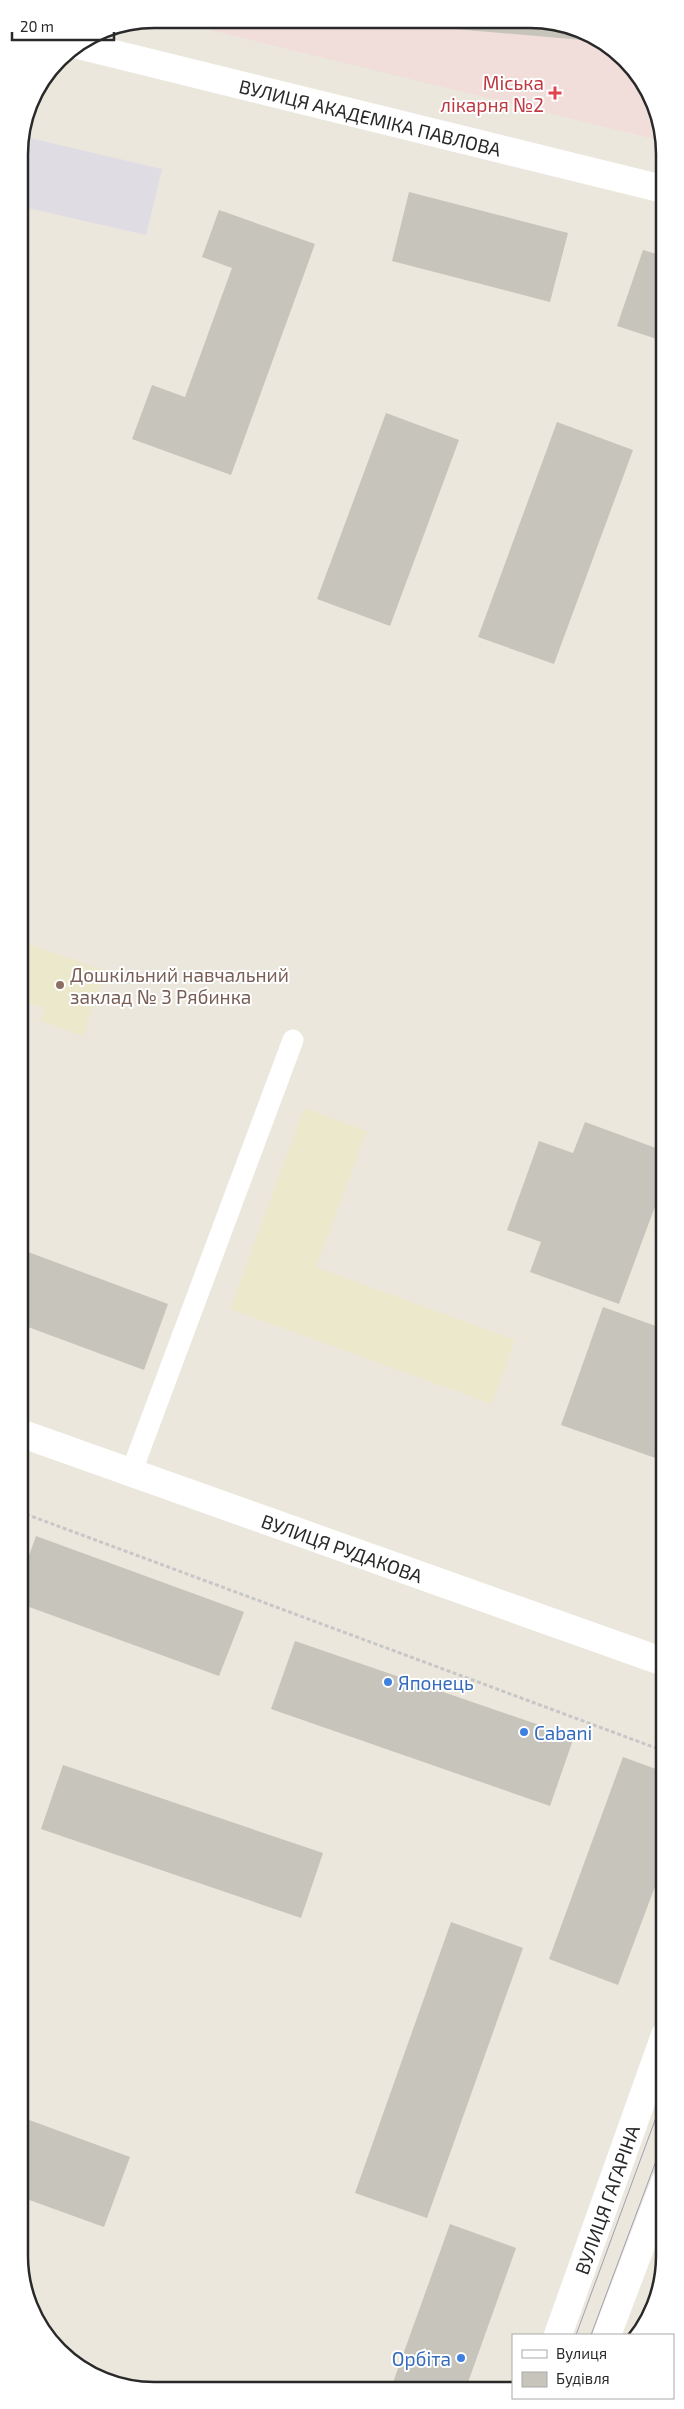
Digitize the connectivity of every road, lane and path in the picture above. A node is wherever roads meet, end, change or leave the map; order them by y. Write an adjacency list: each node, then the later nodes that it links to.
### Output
1 (86, 47): 2 (street, ВУЛИЦЯ АКАДЕМІКА ПАВЛОВА)
2 (656, 187)
3 (293, 1040): 5 (lane)
4 (27, 1436): 5 (street, ВУЛИЦЯ РУДАКОВА)
5 (131, 1472): 7 (street, ВУЛИЦЯ РУДАКОВА)
6 (27, 1515): 8 (path)
7 (656, 1659)
8 (656, 1748)
9 (656, 2060): 11 (street, ВУЛИЦЯ ГАГАРІНА)
10 (656, 2206): 12 (street)
11 (558, 2334)
12 (607, 2334)

